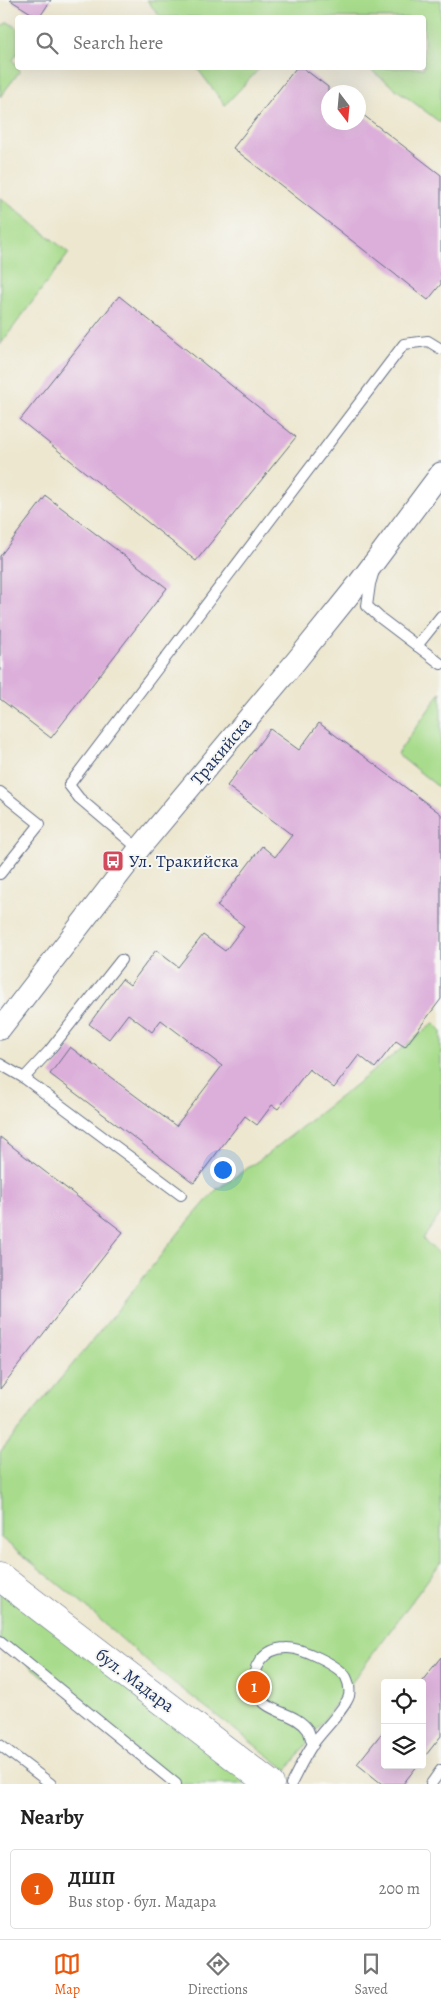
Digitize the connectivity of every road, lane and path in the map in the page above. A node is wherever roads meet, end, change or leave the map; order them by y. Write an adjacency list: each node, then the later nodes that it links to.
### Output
1 (441, 349): 8 (lane)
2 (441, 473): 3 (street, Тракийска)
3 (382, 551): 5 (lane); 8 (street, Тракийска)
4 (441, 616): 5 (lane)
5 (417, 646): 6 (lane)
6 (441, 664)
7 (0, 792): 9 (lane)
8 (139, 849): 11 (street, Тракийска)
9 (0, 874)
10 (121, 960): 13 (lane)
11 (0, 1029)
12 (0, 1064): 13 (lane)
13 (24, 1078): 14 (lane)
14 (181, 1195)
15 (0, 1577): 22 (main road, бул. Мадара)
16 (0, 1641): 21 (lane)
17 (0, 1745): 20 (lane)
18 (313, 1745): 18 (lane); 23 (lane)
19 (441, 1770): 24 (lane)
20 (51, 1784)
21 (176, 1784)
22 (270, 1784)
23 (291, 1784)
24 (431, 1784)

